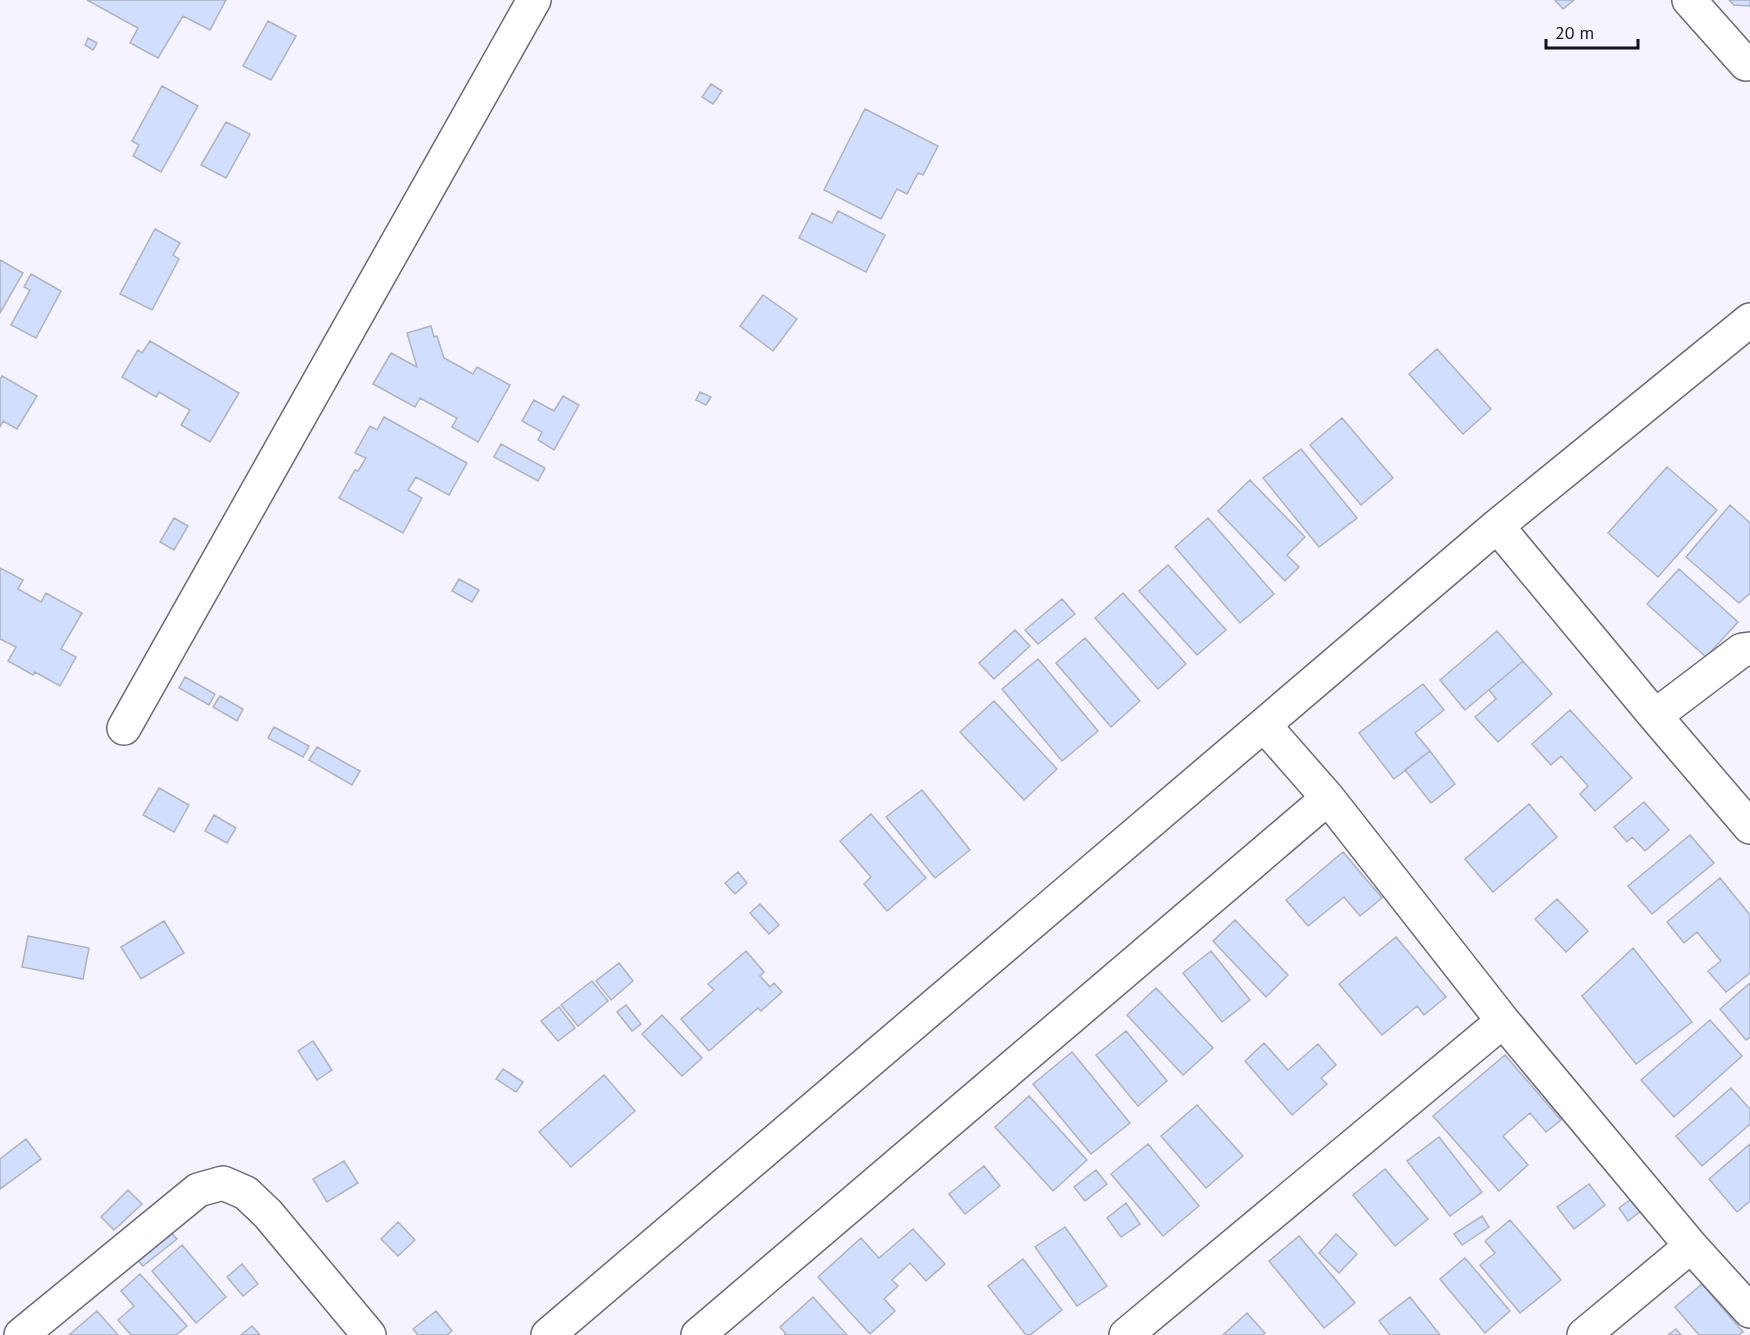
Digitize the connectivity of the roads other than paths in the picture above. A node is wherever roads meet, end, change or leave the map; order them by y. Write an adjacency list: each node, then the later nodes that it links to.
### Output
1 (534, 0): 9 (street)
2 (1689, 0): 3 (street)
3 (1750, 60)
4 (1750, 320): 5 (street)
5 (1497, 526): 7 (street); 8 (street)
6 (1750, 649): 7 (street)
7 (1655, 716): 11 (street)
8 (1264, 724): 10 (street); 17 (street)
9 (124, 728)
10 (1328, 798): 12 (street); 18 (street)
11 (1750, 827)
12 (1503, 1021): 13 (street); 19 (street)
13 (1691, 1246): 14 (street); 20 (street)
14 (1750, 1311)
15 (21, 1335): 16 (street)
16 (369, 1335)
17 (548, 1335)
18 (698, 1335)
19 (1126, 1335)
20 (1584, 1335)

